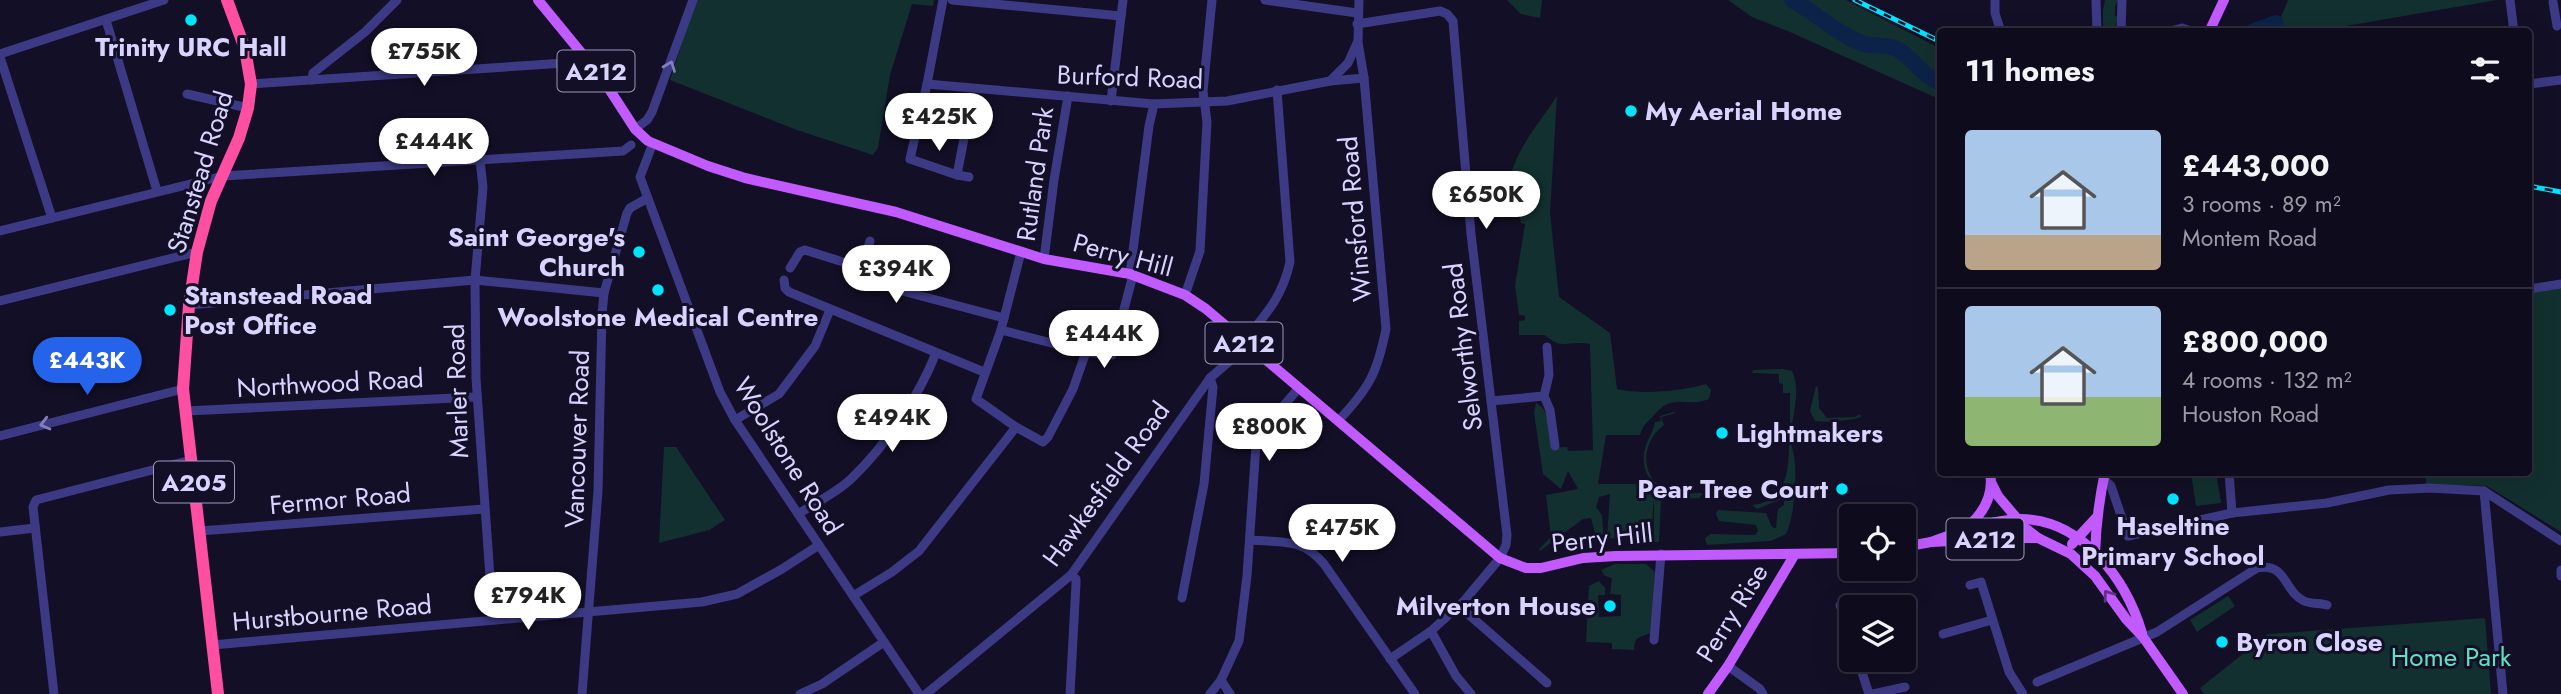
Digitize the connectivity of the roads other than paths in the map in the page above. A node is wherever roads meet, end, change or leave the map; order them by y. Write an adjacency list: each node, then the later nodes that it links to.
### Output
1 (164, 0): 20 (street)
2 (227, 0): 35 (highway, Stanstead Road / A205)
3 (397, 0): 32 (street)
4 (538, 0): 30 (main road, A212)
5 (692, 0): 46 (street, one-way to 5)
6 (943, 0): 36 (street)
7 (951, 0): 19 (street)
8 (1123, 0): 19 (street)
9 (1212, 0): 42 (street)
10 (1265, 0): 18 (street)
11 (1359, 0): 18 (street, Winsford Road)
12 (1995, 0): 23 (street)
13 (2096, 0): 24 (street)
14 (2122, 0): 25 (street)
15 (2224, 0): 26 (main road)
16 (2510, 0): 27 (street)
17 (2554, 1): 22 (street)
18 (1357, 13): 21 (street, Winsford Road)
19 (1121, 16): 41 (street)
20 (106, 20): 29 (street); 53 (street)
21 (1357, 24): 28 (street, Winsford Road); 85 (street, Selworthy Road)
22 (2557, 26)
23 (2000, 28)
24 (2097, 28)
25 (2121, 28)
26 (2211, 28)
27 (2514, 28)
28 (1358, 42): 31 (street, Winsford Road); 34 (street)
29 (0, 55): 55 (street)
30 (584, 57): 32 (street); 46 (main road, A212)
31 (1364, 78): 34 (street, Burford Road); 88 (street, Winsford Road)
32 (312, 80): 35 (street)
33 (2561, 80): 37 (street)
34 (1330, 81): 38 (street, Burford Road)
35 (251, 84): 44 (highway, Stanstead Road / A205)
36 (927, 84): 40 (street, Burford Road); 50 (street)
37 (2532, 84)
38 (1277, 90): 42 (street, Burford Road); 75 (street, Hawkesfield Road)
39 (187, 94): 44 (street)
40 (1068, 96): 41 (street, Burford Road); 60 (street, Rutland Park)
41 (1111, 101): 43 (street, Burford Road)
42 (1205, 102): 43 (street, Burford Road); 69 (street)
43 (1154, 104): 63 (street)
44 (248, 108): 51 (highway, Stanstead Road / A205)
45 (966, 128): 50 (street)
46 (635, 129): 47 (main road, A212)
47 (653, 143): 54 (street, Woolstone Road); 59 (main road, Perry Hill / A212)
48 (631, 145): 49 (street)
49 (480, 160): 51 (street); 64 (street, Marler Road)
50 (957, 175): 52 (street)
51 (223, 176): 53 (street); 58 (highway, Stanstead Road / A205)
52 (969, 177)
53 (157, 191): 55 (street)
54 (646, 199): 68 (street, Vancouver Road); 87 (street, Woolstone Road)
55 (52, 218): 56 (street)
56 (0, 231)
57 (870, 241): 62 (street)
58 (197, 252): 70 (street); 71 (highway, Stanstead Road / A205)
59 (1021, 252): 60 (main road, Perry Hill / A212); 73 (street)
60 (1044, 259): 63 (main road, Perry Hill / A212)
61 (790, 268): 62 (street)
62 (862, 268): 73 (street)
63 (1131, 275): 69 (main road, Perry Hill / A212); 77 (street)
64 (475, 280): 68 (street); 71 (street); 84 (street, Marler Road)
65 (784, 280): 72 (street)
66 (2561, 284): 67 (street)
67 (2532, 289)
68 (604, 293): 127 (street, Vancouver Road)
69 (1185, 295): 75 (main road, Perry Hill / A212)
70 (0, 301)
71 (189, 305): 81 (highway, Stanstead Road / A205)
72 (831, 310): 78 (street); 87 (street)
73 (1004, 318): 74 (street)
74 (1001, 330): 77 (street); 79 (street)
75 (1245, 344): 80 (street, Hawkesfield Road); 82 (main road, Perry Hill / A212)
76 (1547, 346): 83 (street)
77 (1086, 352): 89 (street)
78 (936, 353): 79 (street); 99 (street)
79 (984, 372): 89 (street)
80 (1210, 378): 120 (street, Hawkesfield Road); 124 (street)
81 (183, 389): 86 (highway, Stanstead Road / A205); 90 (street, one-way to 90)
82 (1298, 389): 88 (main road, Perry Hill / A212); 108 (street)
83 (1544, 396): 85 (street); 91 (street)
84 (477, 397): 86 (street, Northwood Road); 97 (street, Marler Road)
85 (1491, 401): 118 (street, Selworthy Road)
86 (186, 411): 92 (highway, Stanstead Road / A205)
87 (735, 420): 99 (street, Woolstone Road)
88 (1338, 421): 118 (main road, Perry Hill / A212)
89 (1016, 427): 123 (street)
90 (0, 436)
91 (1555, 446)
92 (191, 460): 102 (street); 104 (highway, Stanstead Road / A205)
93 (2104, 476): 98 (street); 100 (main road)
94 (2229, 476): 98 (street)
95 (1991, 478): 101 (main road); 103 (main road)
96 (2484, 491): 98 (street); 109 (street); 159 (street)
97 (484, 509): 104 (street, Fermor Road); 128 (street, Marler Road)
98 (2232, 513)
99 (798, 514): 111 (street, Woolstone Road)
100 (2096, 517): 107 (main road); 115 (main road)
101 (2016, 519): 103 (main road, A212); 106 (main road); 107 (main road, A212)
102 (35, 528): 105 (street); 143 (street)
103 (1964, 530): 110 (main road, A212)
104 (200, 531): 135 (highway, Stanstead Road / A205)
105 (0, 532)
106 (2038, 538): 110 (main road, A212); 113 (main road, A212)
107 (2077, 539): 113 (main road); 115 (main road, A212)
108 (1250, 540): 136 (street); 139 (street)
109 (2561, 541)
110 (1931, 542): 112 (main road, A212)
111 (819, 545): 123 (street, Woolstone Road); 127 (street, Hurstbourne Road)
112 (1916, 545)
113 (2068, 552): 132 (main road, A212, one-way to 113)
114 (1839, 553): 117 (main road, A212)
115 (2095, 553): 132 (main road, A212)
116 (1661, 554): 117 (main road, Perry Hill / A212); 118 (main road, Perry Hill / A212); 133 (street)
117 (1795, 555): 137 (main road, Perry Rise)
118 (1500, 558): 126 (street)
119 (2561, 570): 121 (street)
120 (1071, 575): 148 (street, Hawkesfield Road); 149 (street)
121 (2561, 576)
122 (1970, 585): 129 (street)
123 (853, 596): 134 (street, Woolstone Road)
124 (1182, 598)
125 (2327, 605): 132 (street)
126 (1459, 606): 130 (street); 141 (street)
127 (587, 612): 128 (street, Hurstbourne Road); 145 (street, Vancouver Road)
128 (493, 620): 135 (street, Hurstbourne Road)
129 (1993, 620): 131 (street); 157 (street)
130 (1431, 631): 136 (street); 153 (street)
131 (1943, 634)
132 (2143, 637): 140 (street); 158 (main road, A212)
133 (1654, 640)
134 (884, 642): 146 (street); 147 (street, Woolstone Road)
135 (212, 645): 144 (highway, Stanstead Road / A205)
136 (1390, 659): 152 (street)
137 (1728, 666): 154 (main road, Perry Rise); 155 (street)
138 (1863, 672): 156 (street)
139 (1221, 680): 150 (street); 151 (street)
140 (2037, 682)
141 (1547, 684)
142 (1905, 687): 156 (street)
143 (54, 694)
144 (215, 694)
145 (582, 694)
146 (800, 694)
147 (919, 694)
148 (926, 694)
149 (1070, 694)
150 (1210, 694)
151 (1230, 694)
152 (1415, 694)
153 (1471, 694)
154 (1708, 694)
155 (1763, 694)
156 (1871, 694)
157 (2023, 694)
158 (2183, 694)
159 (2503, 694)

